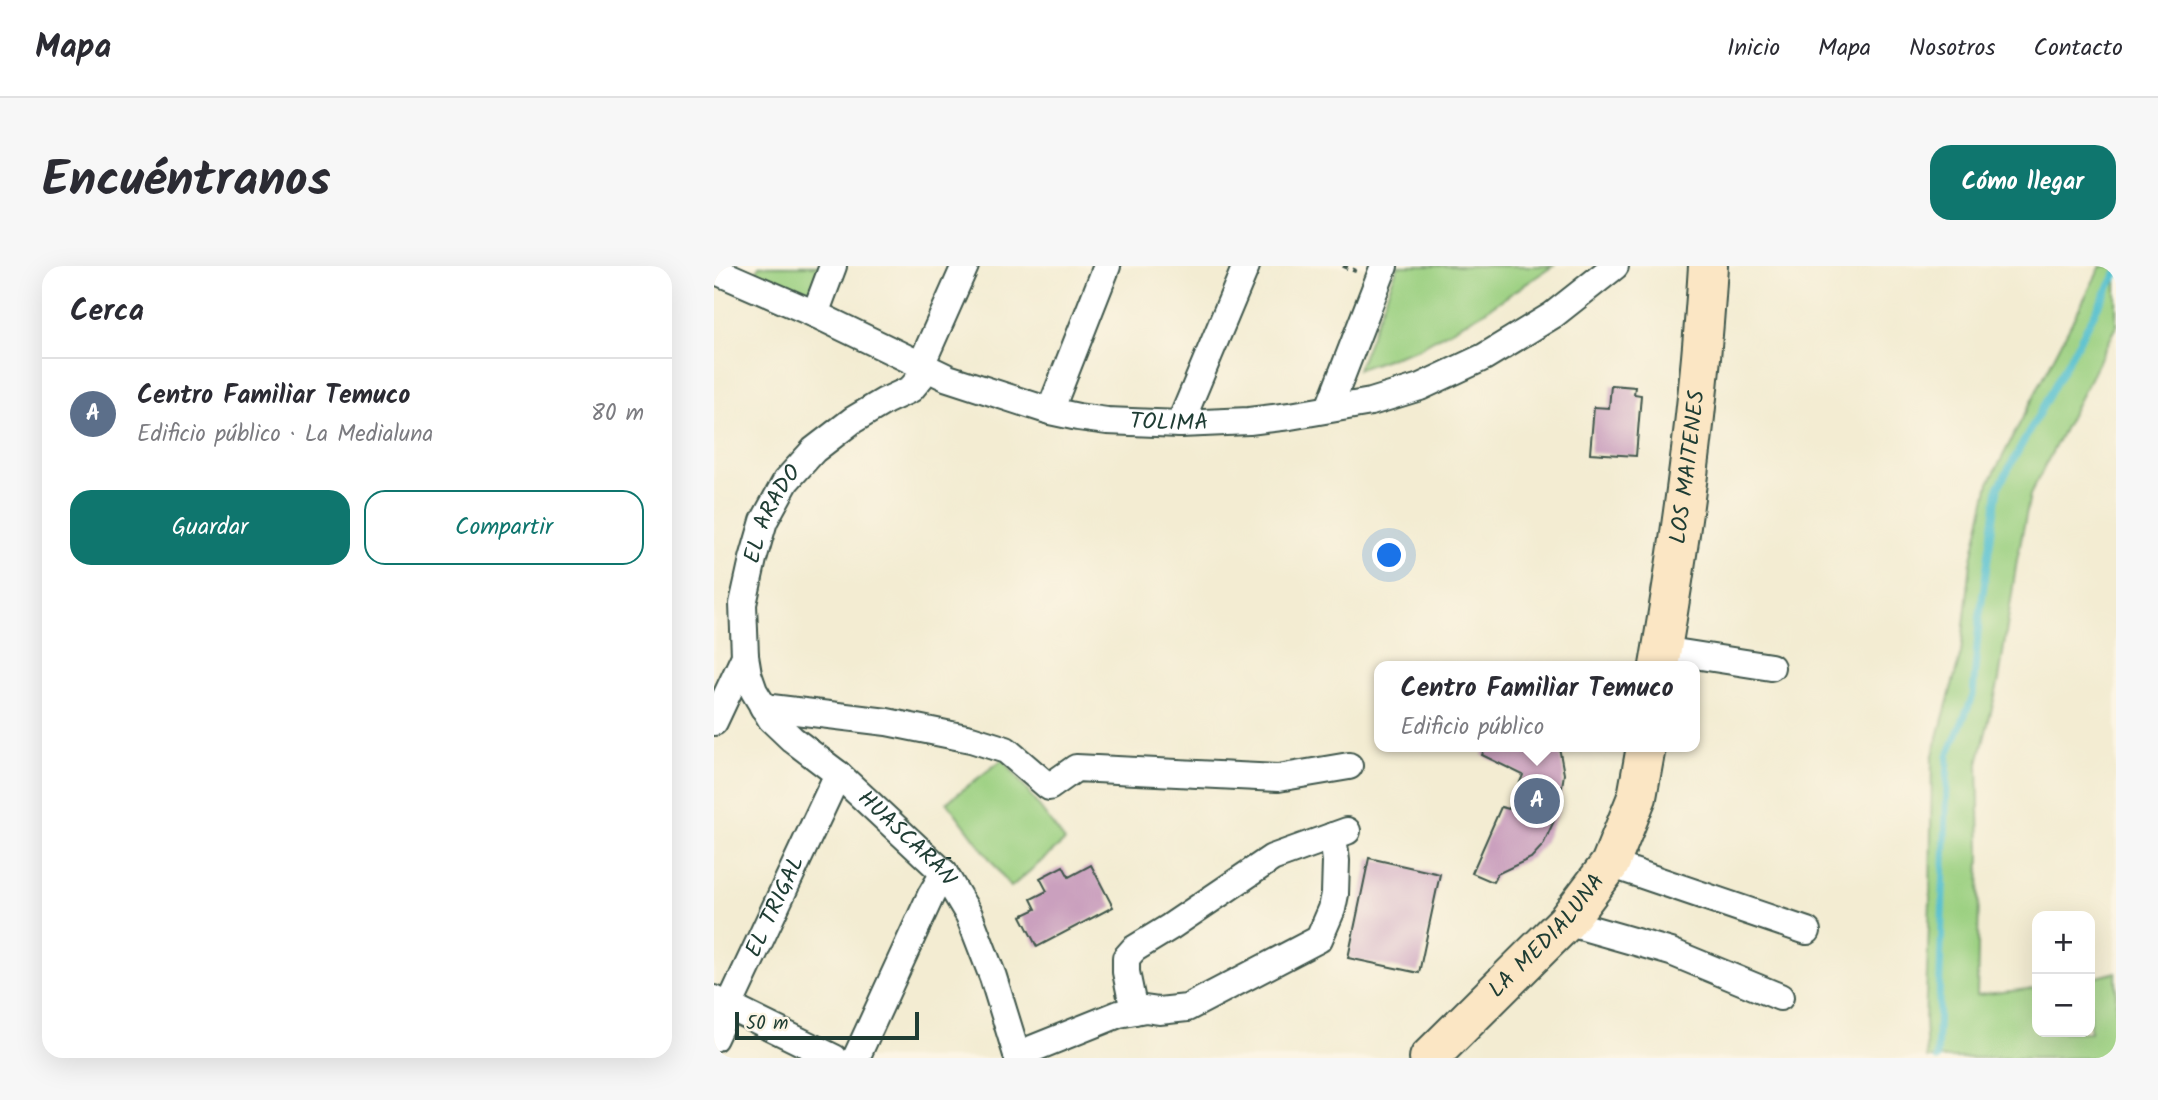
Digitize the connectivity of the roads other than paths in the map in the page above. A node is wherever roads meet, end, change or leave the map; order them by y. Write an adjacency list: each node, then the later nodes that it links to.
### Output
1 (833, 266): 9 (street)
2 (965, 266): 10 (street, EL ARADO)
3 (1107, 266): 12 (street)
4 (1246, 266): 13 (street)
5 (1384, 266): 11 (street)
6 (1615, 266): 11 (street, TOLIMA)
7 (1708, 266): 15 (street, LOS MAITENES)
8 (714, 270): 9 (street, TOLIMA)
9 (815, 314): 10 (street, TOLIMA)
10 (921, 365): 12 (street, TOLIMA); 14 (street, EL ARADO)
11 (1329, 408): 13 (street, TOLIMA)
12 (1050, 411): 13 (street, TOLIMA)
13 (1180, 424)
14 (745, 656): 19 (street, HUASCARÁN); 20 (street, EL ARADO)
15 (1661, 658): 16 (street)
16 (1698, 661)
17 (1700, 661): 18 (street)
18 (1771, 667)
19 (762, 707): 22 (street); 23 (street, HUASCARÁN)
20 (714, 722)
21 (1645, 752): 24 (street, LA MEDIALUNA)
22 (1349, 766)
23 (838, 774): 25 (street, HUASCARÁN); 29 (street, EL TRIGAL)
24 (1610, 864): 26 (street, LA MEDIALUNA); 27 (street)
25 (944, 873): 32 (street, HUASCARÁN); 34 (street)
26 (1566, 922): 28 (street); 35 (street, LA MEDIALUNA)
27 (1807, 931)
28 (1780, 997)
29 (721, 1003): 31 (street, EL TRIGAL); 33 (street)
30 (1134, 1011): 30 (street); 32 (street)
31 (714, 1038)
32 (1018, 1057)
33 (834, 1058)
34 (856, 1058)
35 (1429, 1058)

